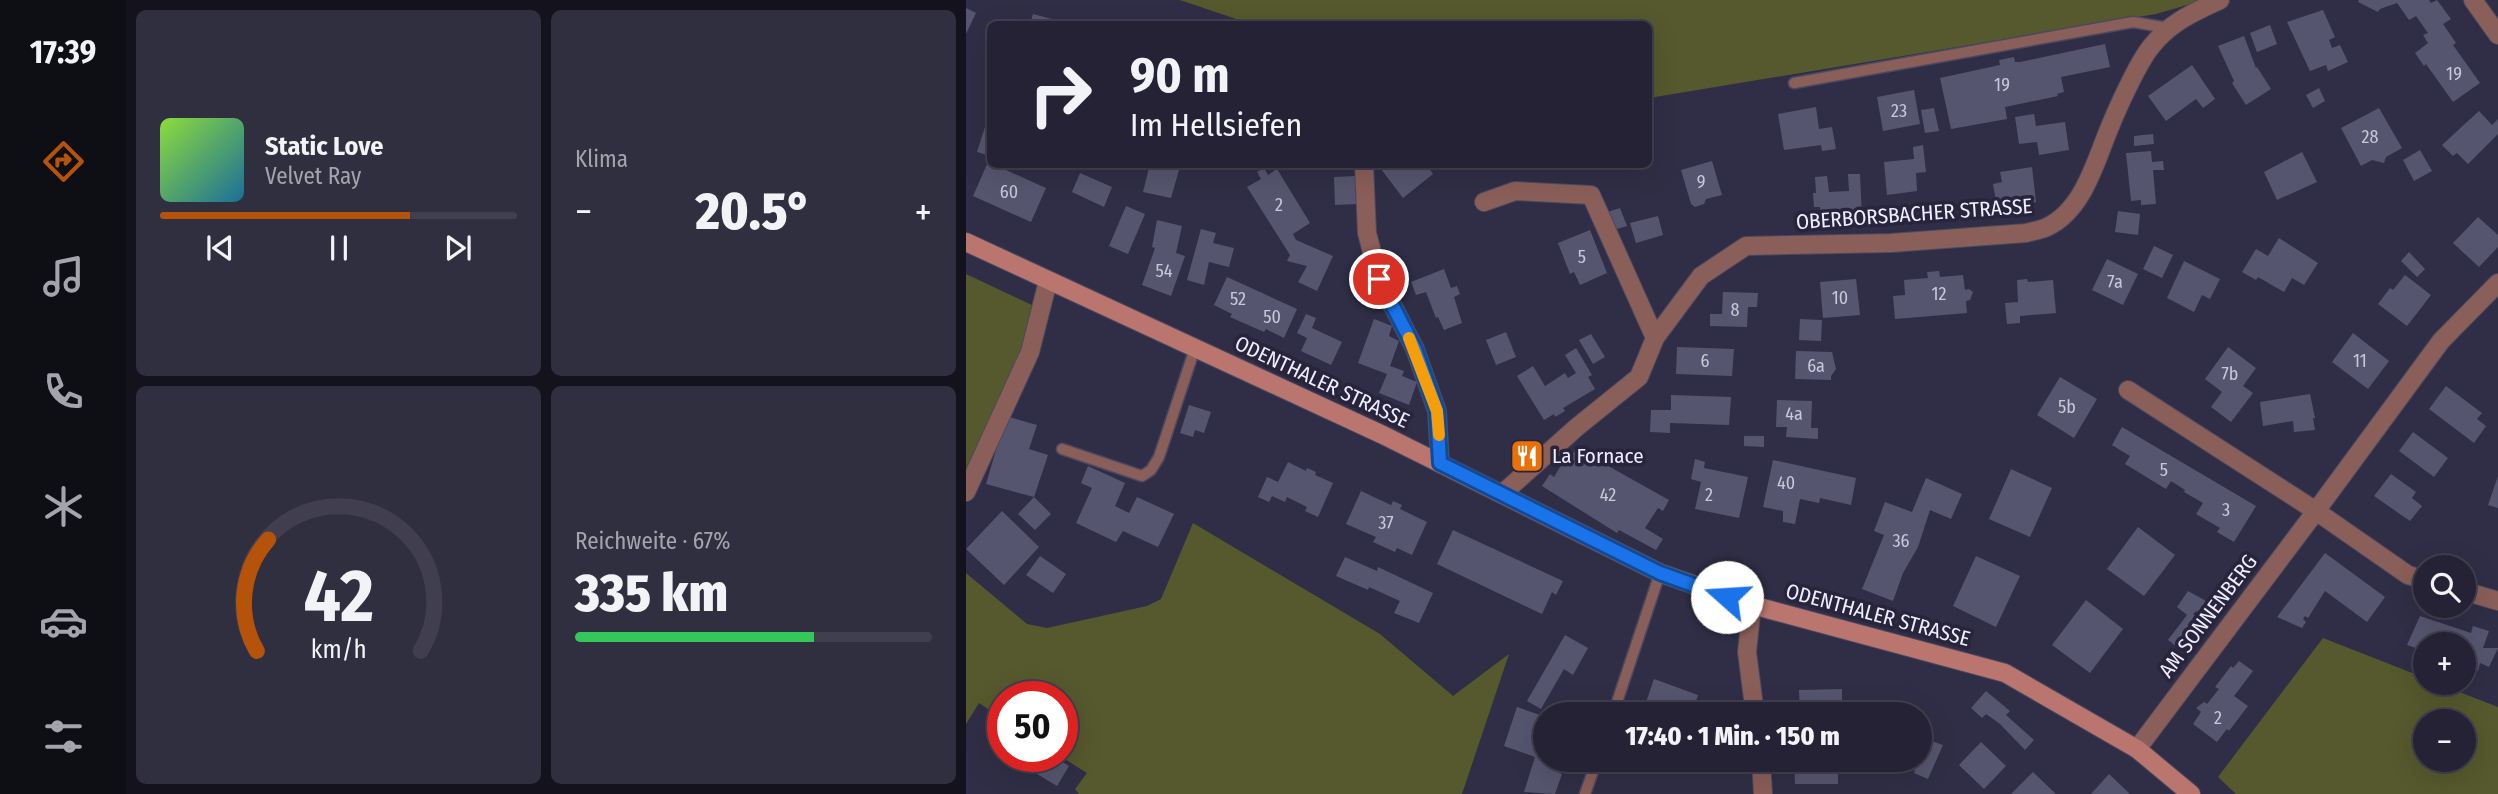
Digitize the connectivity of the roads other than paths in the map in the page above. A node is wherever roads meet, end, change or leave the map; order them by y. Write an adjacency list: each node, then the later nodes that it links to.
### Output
1 (2220, 0): 3 (street, OBERBORSBACHER STRASSE)
2 (2473, 0): 4 (street)
3 (2168, 28): 5 (lane); 11 (street, OBERBORSBACHER STRASSE)
4 (2498, 35)
5 (1794, 83)
6 (1364, 168): 15 (street)
7 (1484, 202): 11 (street)
8 (966, 242): 9 (main road, ODENTHALER STRASSE)
9 (1048, 281): 12 (main road, ODENTHALER STRASSE); 16 (street)
10 (2498, 283): 18 (street, AM SONNENBERG)
11 (1655, 338): 17 (street, OBERBORSBACHER STRASSE)
12 (1195, 348): 14 (lane); 15 (main road, ODENTHALER STRASSE)
13 (2128, 390): 18 (street)
14 (1062, 449)
15 (1440, 463): 17 (main road, ODENTHALER STRASSE)
16 (966, 492)
17 (1502, 494): 19 (main road, ODENTHALER STRASSE)
18 (2316, 511): 20 (street); 26 (street, AM SONNENBERG)
19 (1660, 573): 23 (main road, ODENTHALER STRASSE); 24 (lane)
20 (2413, 576)
21 (2476, 595): 22 (street)
22 (2498, 601)
23 (1752, 605): 25 (street); 26 (main road, ODENTHALER STRASSE)
24 (1617, 702)
25 (1753, 702)
26 (2137, 749): 31 (main road, ODENTHALER STRASSE)
27 (1593, 772): 29 (lane)
28 (1762, 772): 30 (street)
29 (1585, 794)
30 (1763, 794)
31 (2191, 794)

